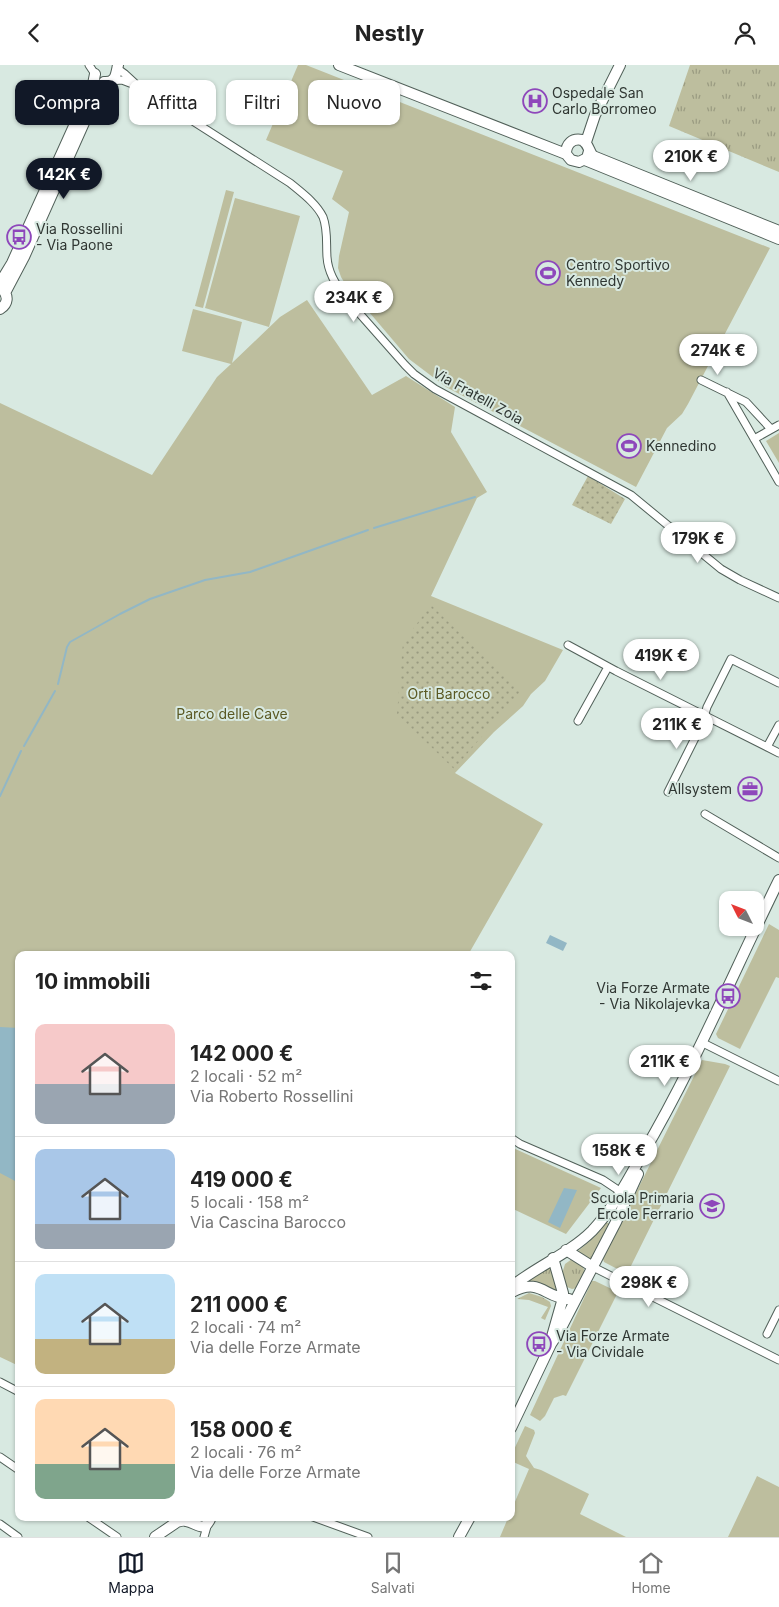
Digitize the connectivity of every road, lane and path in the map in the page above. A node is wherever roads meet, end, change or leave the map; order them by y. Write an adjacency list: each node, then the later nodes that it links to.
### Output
1 (339, 65): 10 (street)
2 (357, 65): 10 (street)
3 (620, 65): 10 (street)
4 (117, 67): 6 (street); 7 (street, Via Fratelli Zoia)
5 (94, 69): 13 (street)
6 (112, 80)
7 (132, 80)
8 (83, 125): 14 (street)
9 (199, 125): 24 (street, Via Fratelli Zoia)
10 (579, 148): 11 (street); 12 (street)
11 (779, 231)
12 (779, 239)
13 (0, 283)
14 (3, 290): 15 (street)
15 (0, 309)
16 (701, 380): 17 (street)
17 (727, 392): 18 (street); 19 (street)
18 (746, 402): 19 (street); 21 (street)
19 (737, 409): 22 (street)
20 (779, 425): 21 (street)
21 (771, 429): 22 (street)
22 (754, 439): 23 (street)
23 (779, 482)
24 (779, 598)
25 (568, 645): 26 (street)
26 (608, 667): 28 (street); 29 (street)
27 (779, 683): 28 (street)
28 (704, 715): 31 (street); 33 (street)
29 (578, 721)
30 (779, 725): 31 (street)
31 (767, 747): 32 (street)
32 (779, 753)
33 (668, 792)
34 (705, 814): 35 (street)
35 (779, 858)
36 (779, 880): 37 (street)
37 (701, 1042): 38 (street); 40 (street)
38 (779, 1081)
39 (515, 1141): 41 (street)
40 (650, 1143): 42 (street); 44 (street)
41 (603, 1180): 42 (street); 43 (street)
42 (620, 1192): 43 (street); 44 (street)
43 (613, 1204): 45 (street)
44 (616, 1222): 47 (street)
45 (566, 1250): 46 (street); 47 (street)
46 (553, 1258): 48 (street); 51 (street)
47 (593, 1267): 50 (street); 55 (street)
48 (515, 1284)
49 (515, 1290): 51 (street)
50 (577, 1297): 51 (street); 54 (street)
51 (563, 1298): 54 (street)
52 (779, 1310): 53 (street)
53 (767, 1334)
54 (551, 1343): 58 (street)
55 (779, 1361)
56 (0, 1382): 57 (street)
57 (15, 1389)
58 (515, 1420)
59 (0, 1457): 60 (street)
60 (15, 1467)
61 (94, 1521): 71 (street)
62 (176, 1521): 72 (street)
63 (208, 1521): 68 (street)
64 (209, 1521): 73 (street)
65 (324, 1521): 74 (street)
66 (468, 1521): 75 (street)
67 (469, 1521): 76 (street)
68 (193, 1523): 73 (street)
69 (0, 1524): 70 (street)
70 (18, 1537)
71 (117, 1537)
72 (156, 1537)
73 (203, 1537)
74 (368, 1537)
75 (459, 1537)
76 (464, 1537)

